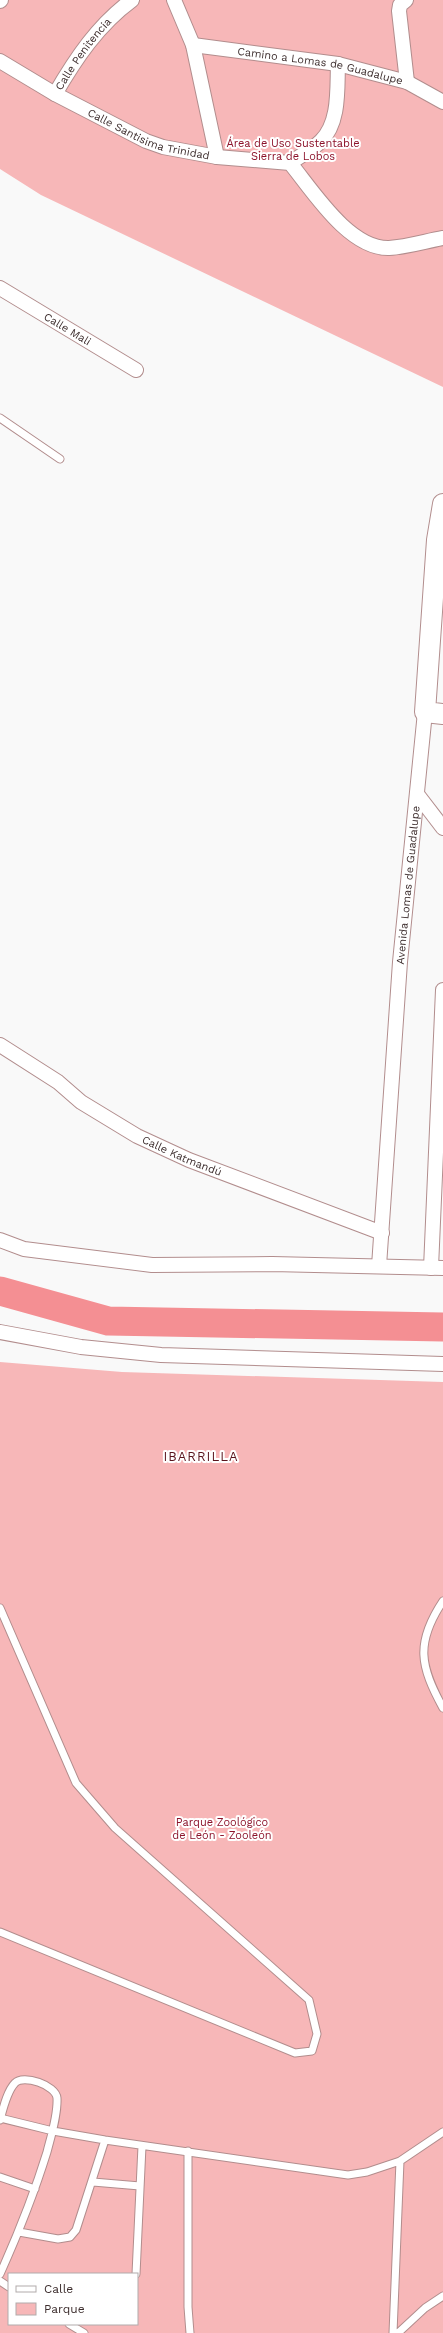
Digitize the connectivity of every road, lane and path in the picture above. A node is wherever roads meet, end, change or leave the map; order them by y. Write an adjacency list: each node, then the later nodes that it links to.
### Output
1 (132, 0): 8 (street, Calle Penitencia)
2 (174, 0): 4 (street)
3 (406, 0): 7 (street)
4 (193, 45): 6 (street, Camino a Lomas de Guadalupe); 10 (street)
5 (0, 61): 8 (street, Calle Santisima Trinidad)
6 (338, 64): 7 (street, Camino a Lomas de Guadalupe); 11 (street)
7 (407, 82): 9 (street, Camino a Lomas de Guadalupe)
8 (55, 94): 10 (street, Calle Santisima Trinidad)
9 (443, 102)
10 (217, 157): 11 (street, Calle Santisima Trinidad)
11 (290, 163): 12 (street)
12 (443, 238)
13 (0, 288): 14 (street, Calle Mali)
14 (136, 370)
15 (0, 418): 16 (lane)
16 (60, 459)
17 (442, 509): 18 (street, Avenida Lomas de Guadalupe)
18 (437, 613): 19 (street, Avenida Lomas de Guadalupe)
19 (434, 713): 20 (street, Avenida Lomas de Guadalupe)
20 (417, 794): 21 (street); 24 (street, Avenida Lomas de Guadalupe)
21 (443, 828)
22 (443, 990): 27 (street)
23 (0, 1045): 24 (street, Calle Katmandú)
24 (382, 1233): 26 (street, Avenida Lomas de Guadalupe)
25 (0, 1240): 26 (street)
26 (379, 1266): 27 (street)
27 (437, 1268)
28 (0, 1332): 29 (street)
29 (443, 1364)
30 (443, 1601): 32 (lane)
31 (0, 1608): 33 (lane)
32 (443, 1708)
33 (0, 1932)
34 (0, 2118): 35 (lane); 35 (lane)
35 (53, 2131): 37 (lane); 44 (lane)
36 (443, 2132): 40 (lane)
37 (105, 2140): 38 (lane); 42 (lane)
38 (142, 2146): 39 (lane); 43 (lane)
39 (188, 2151): 40 (lane); 51 (lane)
40 (400, 2161): 52 (lane)
41 (0, 2177): 44 (lane)
42 (93, 2182): 43 (lane); 45 (lane)
43 (140, 2186): 46 (lane)
44 (35, 2189): 45 (lane)
45 (19, 2232): 47 (lane)
46 (136, 2273)
47 (0, 2274)
48 (443, 2296): 53 (lane)
49 (71, 2325): 50 (lane)
50 (84, 2333)
51 (190, 2333)
52 (393, 2333)
53 (398, 2333)

